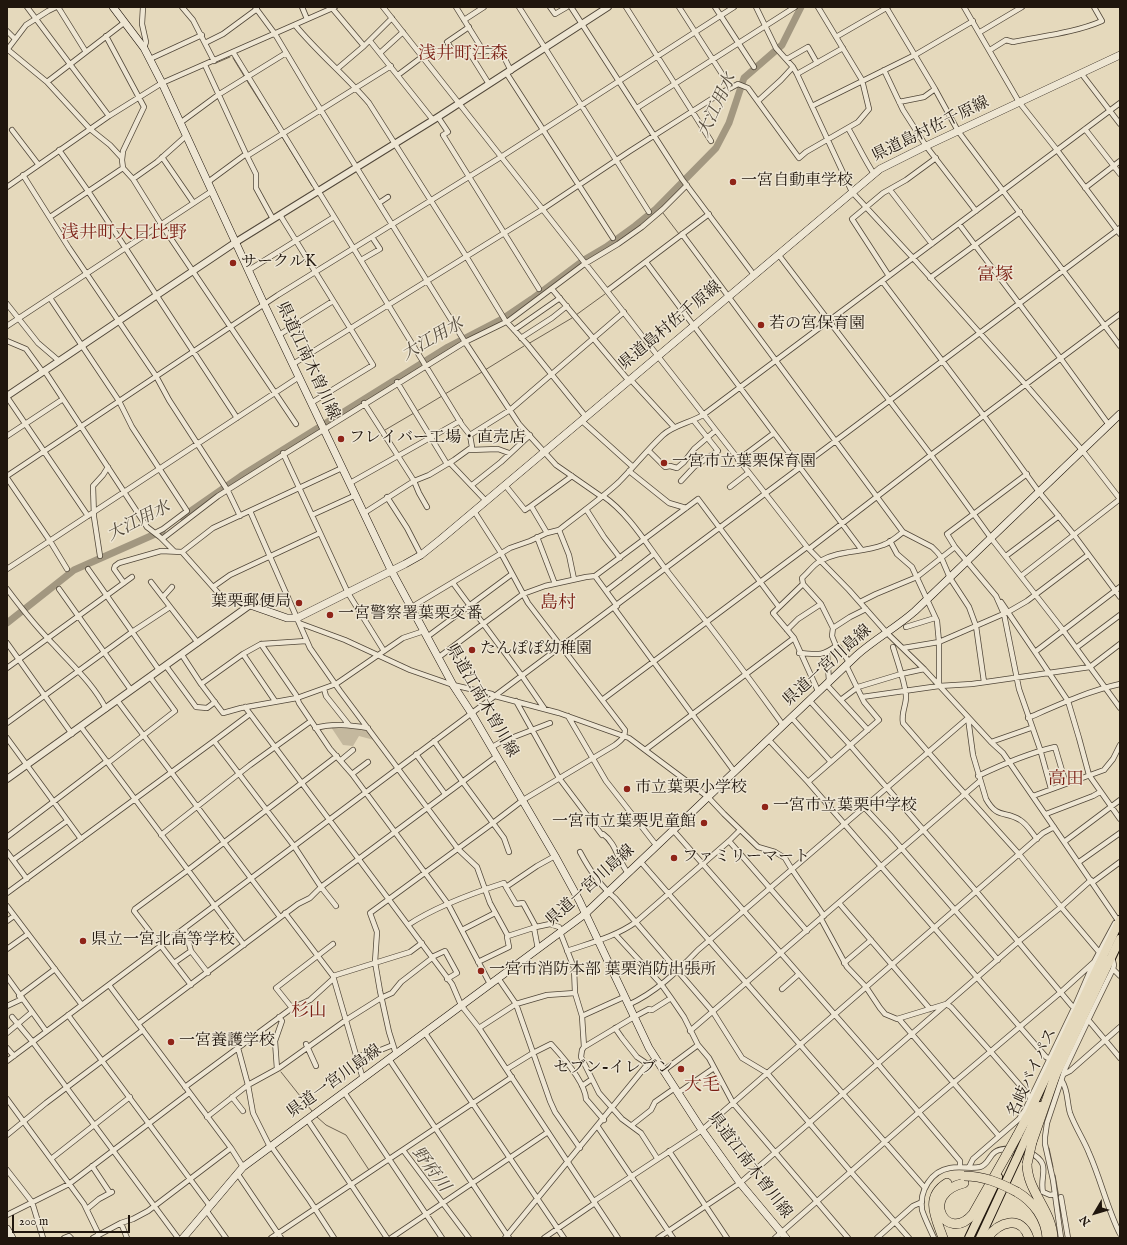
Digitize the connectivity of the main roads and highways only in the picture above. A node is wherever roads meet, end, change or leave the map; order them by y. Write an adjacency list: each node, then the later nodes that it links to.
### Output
1 (113, 7): 4 (main road, 県道江南木曽川線)
2 (1120, 55): 4 (main road, 県道島村佐千原線)
3 (1118, 419): 6 (main road, 県道一宮川島線)
4 (391, 570): 5 (main road, 県道島村佐千原線); 6 (main road, 県道江南木曽川線)
5 (250, 605)
6 (585, 914): 16 (main road, 県道江南木曽川線); 18 (main road, 県道一宮川島線)
7 (1119, 921): 10 (highway, 名岐バイパス)
8 (1120, 939): 9 (highway, 名岐バイパス)
9 (1060, 1077): 11 (highway)
10 (1027, 1117): 11 (highway)
11 (1023, 1139): 12 (highway, bridge); 26 (highway, bridge)
12 (1011, 1156): 13 (highway); 20 (highway); 21 (highway)
13 (964, 1180): 14 (highway, bridge); 19 (highway)
14 (1016, 1195): 24 (highway); 25 (highway)
15 (7, 1229): 17 (main road)
16 (784, 1235)
17 (12, 1238)
18 (183, 1238)
19 (943, 1238)
20 (969, 1238)
21 (980, 1238)
22 (987, 1238): 23 (highway)
23 (1029, 1238)
24 (1041, 1238)
25 (1047, 1238)
26 (1053, 1238)

